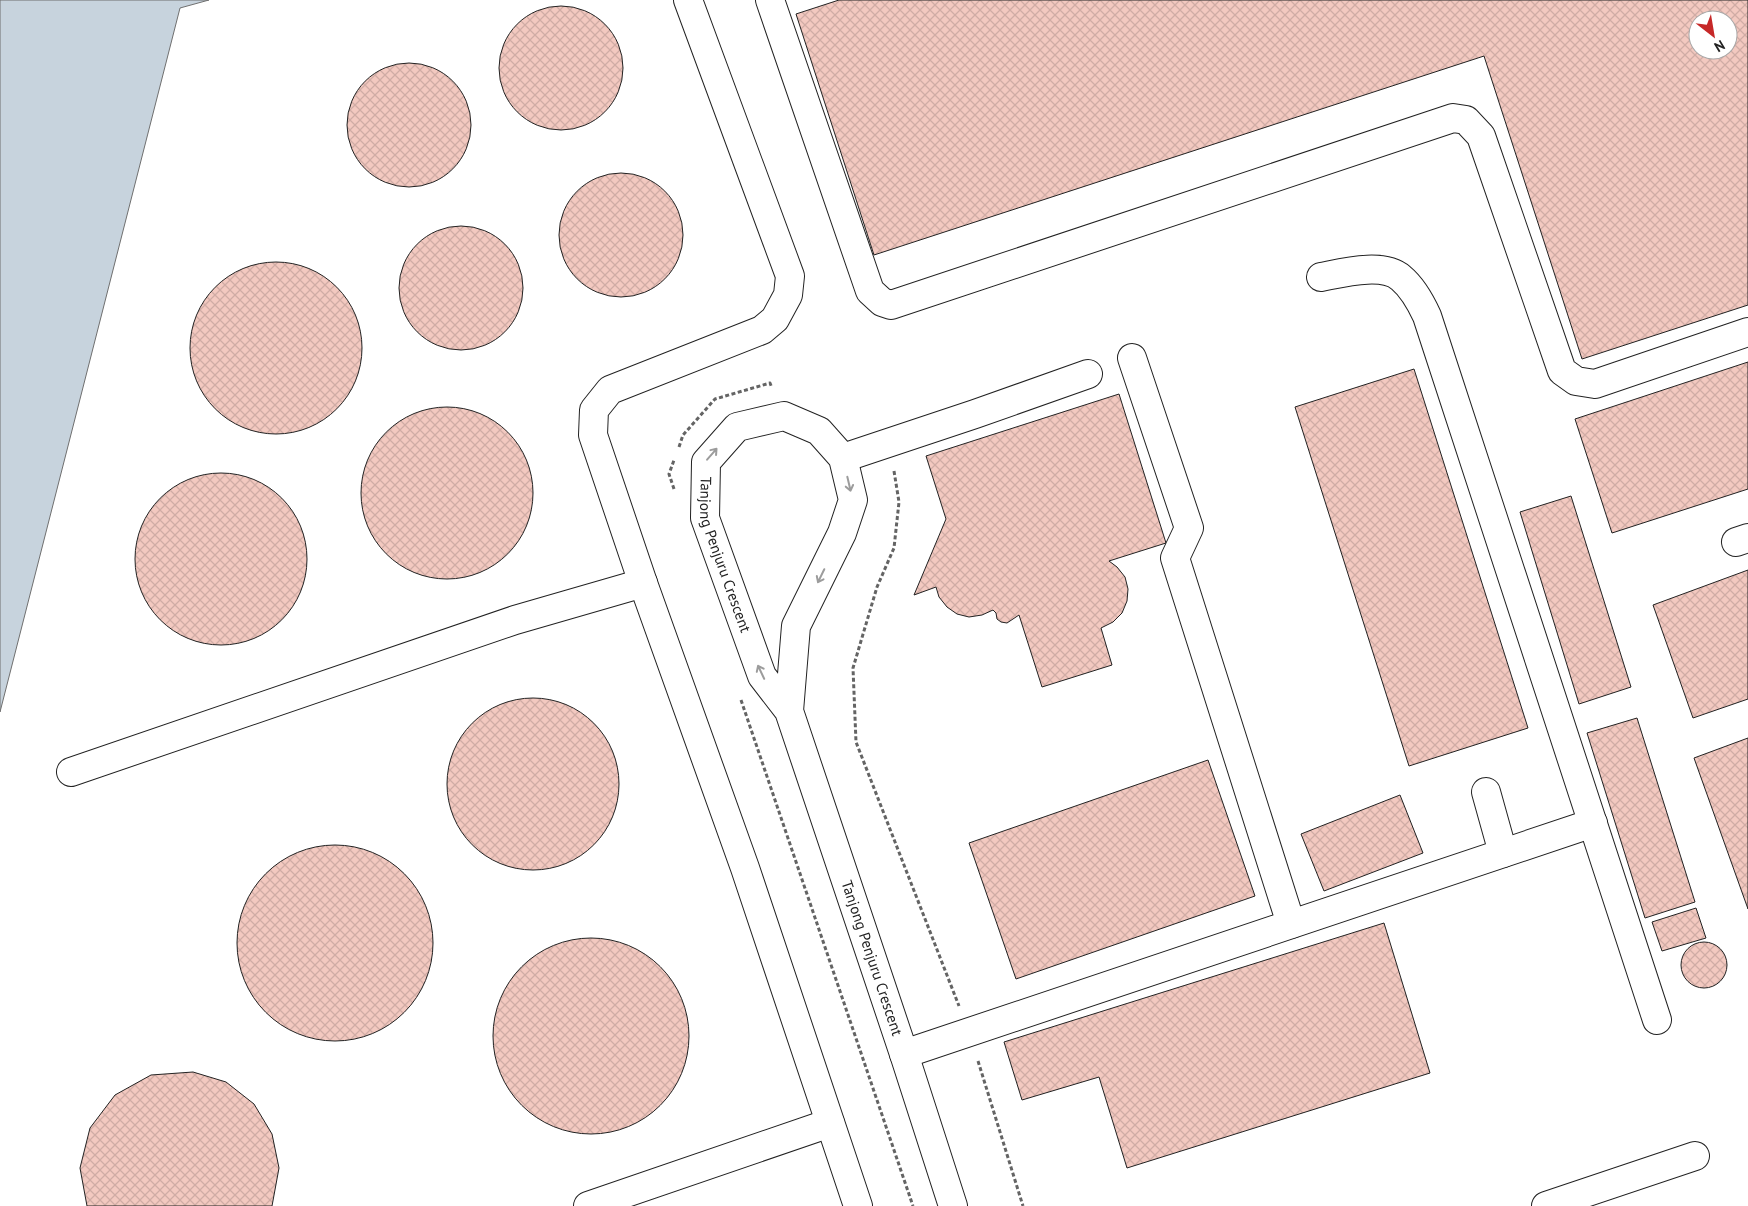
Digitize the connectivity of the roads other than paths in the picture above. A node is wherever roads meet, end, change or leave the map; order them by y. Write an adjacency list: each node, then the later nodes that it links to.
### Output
1 (688, 0): 8 (street)
2 (770, 0): 4 (street)
3 (1321, 277): 12 (street)
4 (1748, 332)
5 (1132, 358): 14 (street)
6 (1088, 374): 7 (street)
7 (843, 458): 9 (street, Tanjong Penjuru Crescent, one-way to 9); 9 (street, Tanjong Penjuru Crescent, one-way to 7)
8 (643, 584): 10 (street); 17 (street)
9 (789, 711): 16 (street, Tanjong Penjuru Crescent)
10 (71, 772)
11 (1486, 792): 13 (street)
12 (1593, 823): 13 (street); 15 (street)
13 (1503, 853): 14 (street)
14 (1291, 924): 16 (street)
15 (1657, 1020)
16 (904, 1054): 21 (street, Tanjong Penjuru Crescent)
17 (830, 1123): 19 (street); 20 (street)
18 (1695, 1156): 22 (street)
19 (588, 1206)
20 (858, 1206)
21 (953, 1206)
22 (1546, 1206)

